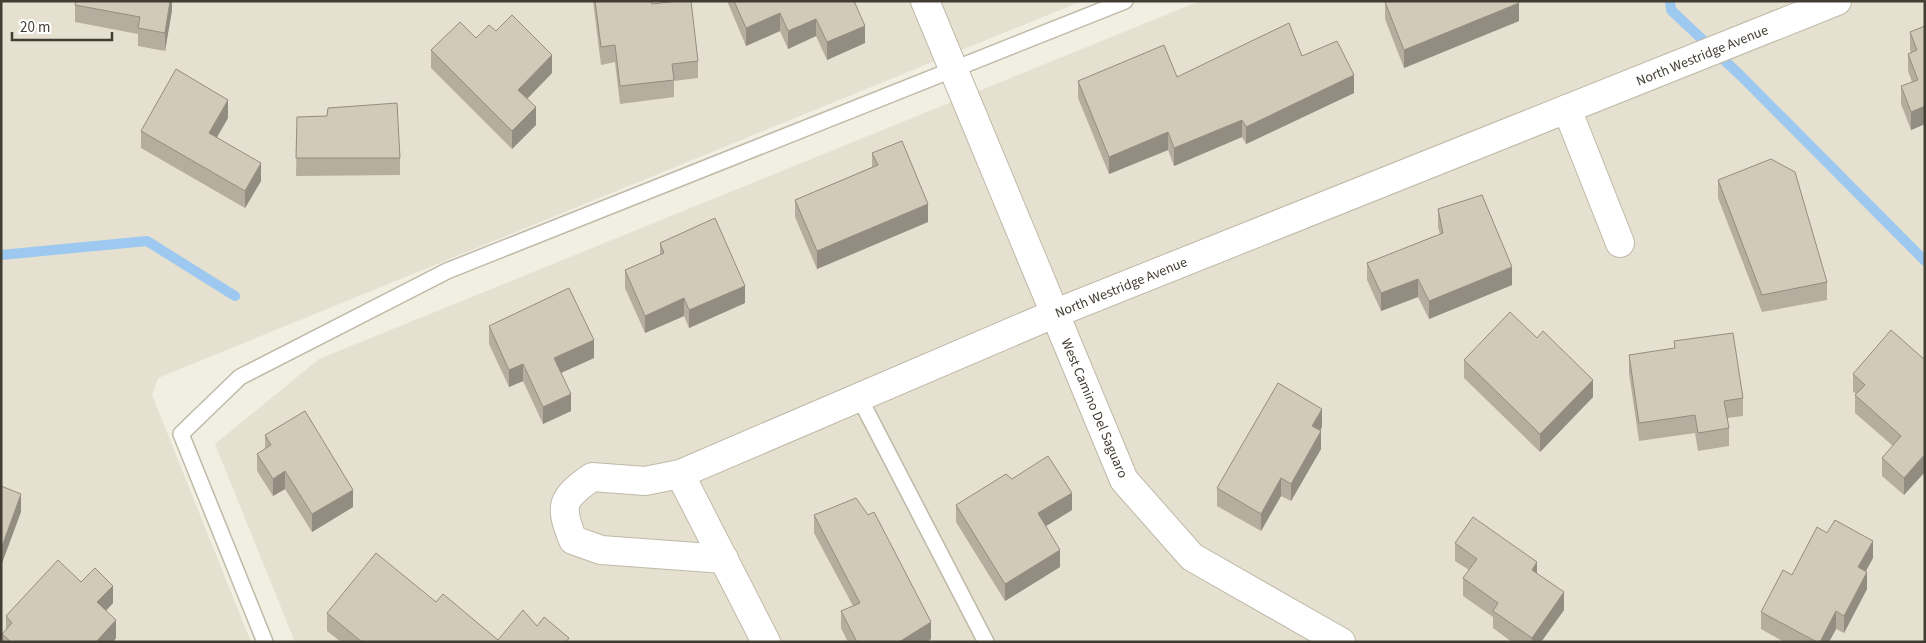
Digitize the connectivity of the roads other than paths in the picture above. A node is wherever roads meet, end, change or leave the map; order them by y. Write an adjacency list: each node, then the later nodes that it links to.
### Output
1 (925, 1): 4 (street, West Camino Del Saguaro)
2 (1125, 1): 4 (lane)
3 (1837, 1): 5 (street, North Westridge Avenue)
4 (953, 70): 7 (street, West Camino Del Saguaro); 11 (lane)
5 (1567, 109): 6 (street); 7 (street, North Westridge Avenue)
6 (1620, 242)
7 (1056, 313): 8 (street, North Westridge Avenue); 14 (street, West Camino Del Saguaro)
8 (859, 397): 9 (street, North Westridge Avenue); 13 (lane)
9 (680, 474): 10 (street); 10 (street, North Westridge Avenue)
10 (724, 559): 12 (street)
11 (265, 642)
12 (766, 642)
13 (986, 642)
14 (1341, 642)

